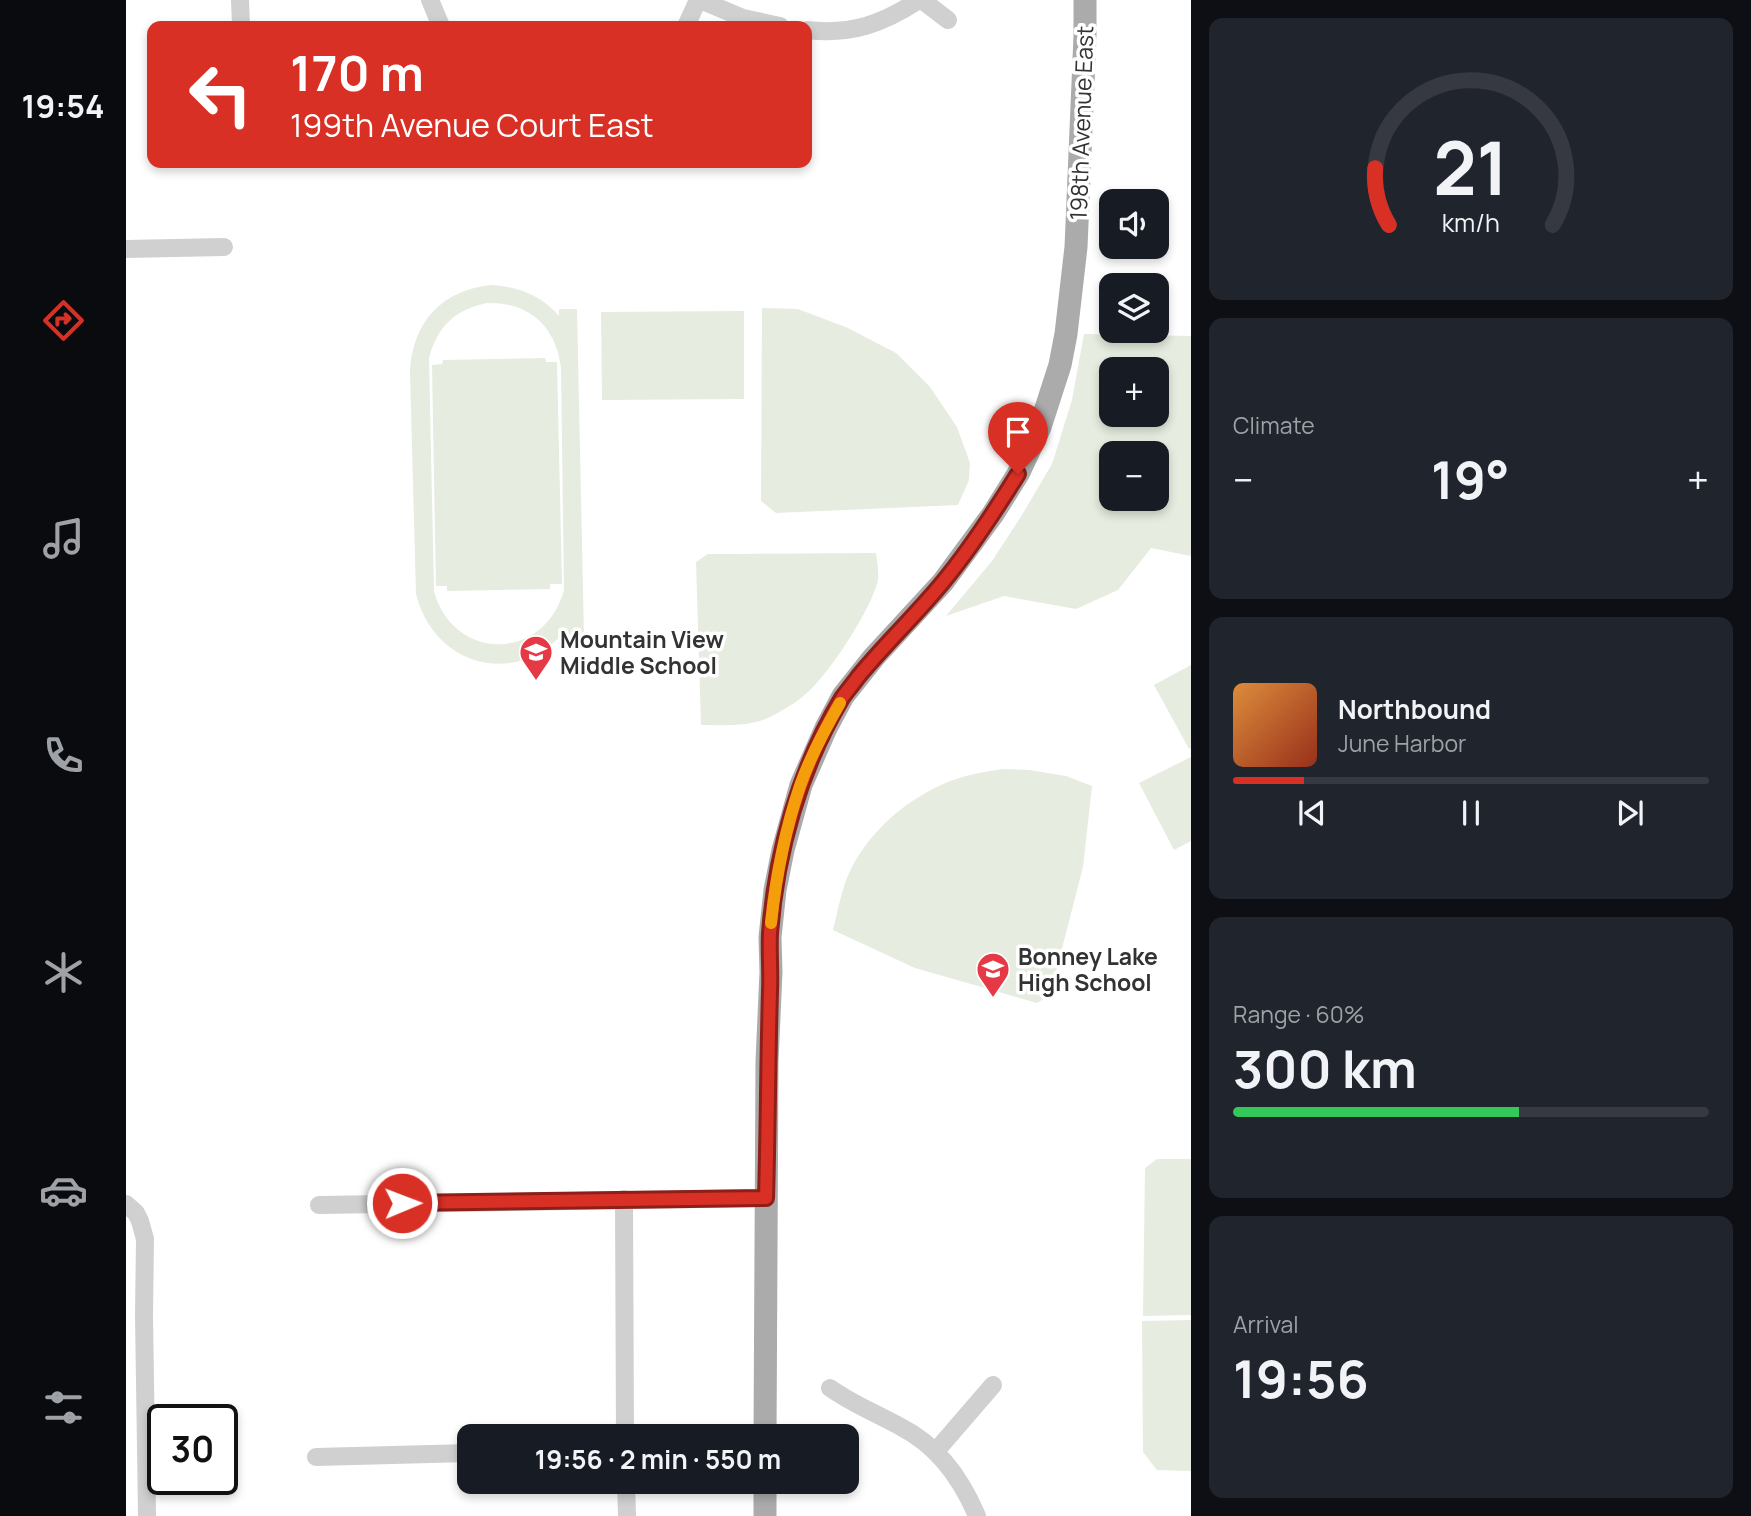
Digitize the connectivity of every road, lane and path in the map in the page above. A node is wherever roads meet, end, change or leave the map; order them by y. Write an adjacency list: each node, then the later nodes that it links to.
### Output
1 (240, 0): 7 (street)
2 (430, 0): 8 (street)
3 (699, 0): 9 (street); 10 (street)
4 (921, 0): 6 (street); 11 (street)
5 (1085, 0): 14 (main road, 198th Avenue East)
6 (948, 20)
7 (241, 21)
8 (439, 21)
9 (688, 21)
10 (757, 21)
11 (812, 30)
12 (224, 247): 13 (street)
13 (126, 249)
14 (766, 1198): 15 (street); 21 (main road, 198th Avenue East)
15 (624, 1199): 16 (street); 20 (street)
16 (319, 1205)
17 (128, 1206): 27 (street)
18 (993, 1385): 22 (street)
19 (830, 1388): 22 (street)
20 (625, 1424)
21 (765, 1424)
22 (936, 1451): 30 (street)
23 (457, 1453): 24 (street)
24 (316, 1457)
25 (626, 1494): 28 (street)
26 (765, 1494): 29 (main road)
27 (146, 1516)
28 (626, 1516)
29 (765, 1516)
30 (977, 1516)

